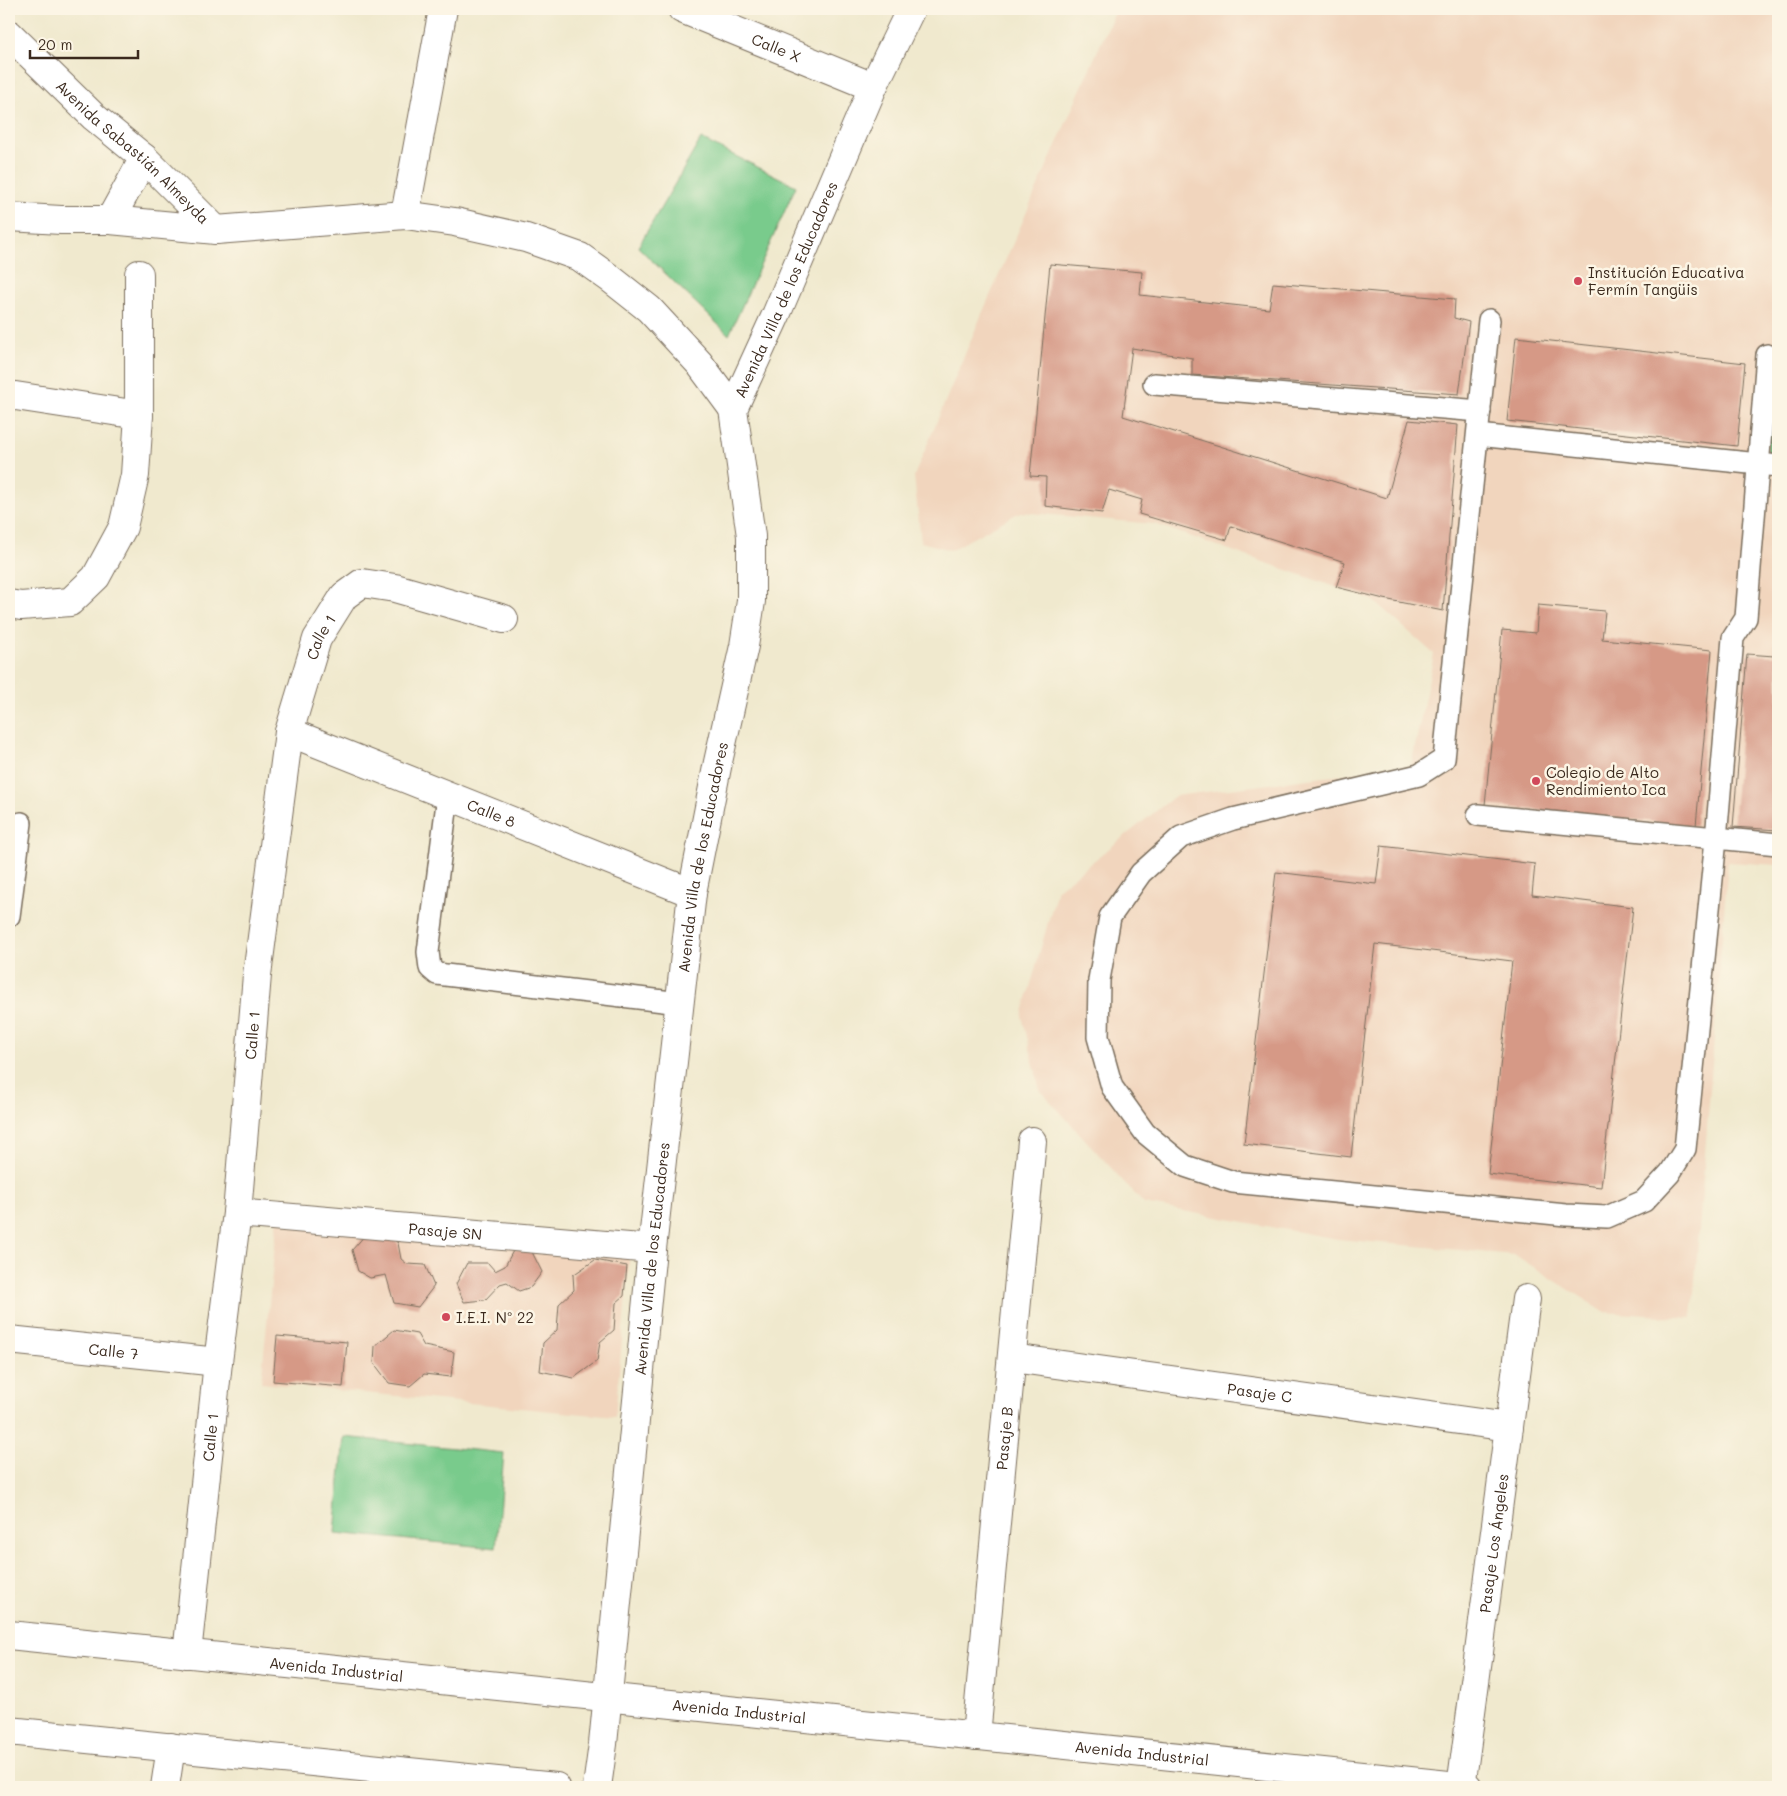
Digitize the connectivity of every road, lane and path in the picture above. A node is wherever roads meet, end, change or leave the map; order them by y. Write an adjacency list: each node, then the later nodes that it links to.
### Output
1 (443, 9): 7 (street)
2 (682, 9): 5 (street, Calle X)
3 (911, 9): 5 (street, Avenida Villa de los Educadores)
4 (9, 34): 6 (street, Avenida Sabastián Almeyda)
5 (873, 87): 16 (street, Avenida Villa de los Educadores)
6 (144, 158): 9 (street); 10 (street, Avenida Sabastián Almeyda)
7 (405, 215): 10 (street); 16 (street)
8 (9, 216): 9 (street, Avenida Sabastián Almeyda)
9 (110, 220): 10 (street, Avenida Sabastián Almeyda)
10 (216, 230)
11 (139, 274): 18 (street)
12 (1489, 320): 17 (lane)
13 (1767, 355): 20 (lane)
14 (1154, 384): 17 (lane)
15 (9, 395): 18 (street)
16 (733, 409): 29 (street, Avenida Villa de los Educadores)
17 (1480, 411): 19 (lane)
18 (139, 415): 21 (street)
19 (1478, 435): 20 (lane); 27 (lane)
20 (1768, 465): 27 (lane)
21 (9, 604)
22 (504, 619): 23 (street, Calle 1)
23 (289, 732): 24 (street, Calle 8); 33 (street, Calle 1)
24 (448, 795): 29 (street, Calle 8); 31 (lane)
25 (1478, 815): 27 (lane)
26 (21, 823): 30 (lane)
27 (1716, 840): 28 (lane)
28 (1778, 844)
29 (692, 894): 31 (street, Avenida Villa de los Educadores)
30 (9, 916)
31 (680, 1003): 34 (street, Avenida Villa de los Educadores)
32 (1032, 1141): 37 (street, Pasaje B)
33 (237, 1212): 34 (street, Pasaje SN); 38 (street, Calle 1)
34 (652, 1249): 42 (street, Avenida Villa de los Educadores)
35 (1526, 1299): 39 (street, Pasaje Los Ángeles)
36 (9, 1340): 38 (street, Calle 7)
37 (1012, 1358): 39 (street, Pasaje C); 44 (street, Pasaje B)
38 (218, 1362): 41 (street, Calle 1)
39 (1508, 1427): 50 (street, Pasaje Los Ángeles)
40 (9, 1635): 41 (street, Avenida Industrial)
41 (188, 1654): 42 (street, Avenida Industrial)
42 (607, 1697): 44 (street, Avenida Industrial); 49 (street, Avenida Villa de los Educadores)
43 (9, 1731): 45 (street)
44 (976, 1736): 46 (street, Avenida Industrial)
45 (171, 1748): 47 (street); 48 (street)
46 (1295, 1778): 50 (street, Avenida Industrial)
47 (165, 1787)
48 (556, 1787)
49 (597, 1787)
50 (1463, 1787)

